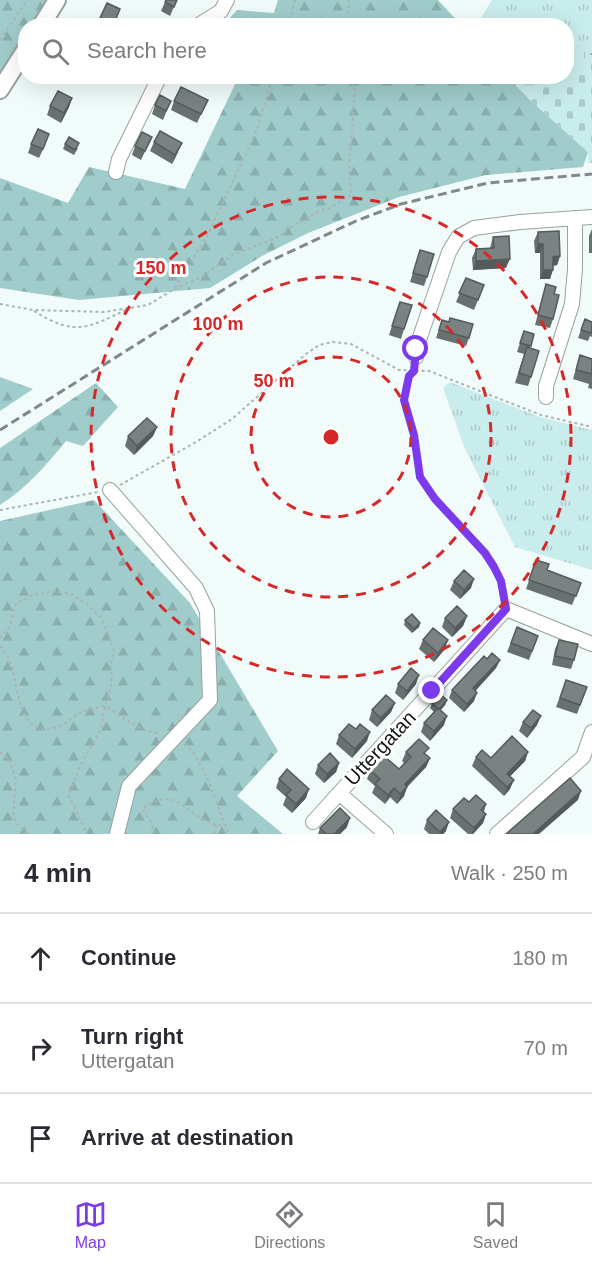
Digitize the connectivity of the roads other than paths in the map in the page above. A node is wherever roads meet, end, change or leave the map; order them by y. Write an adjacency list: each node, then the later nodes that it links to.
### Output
1 (57, 0): 3 (street)
2 (227, 0): 4 (street)
3 (46, 18)
4 (210, 18)
5 (18, 62): 7 (street)
6 (156, 84): 8 (street)
7 (0, 90)
8 (117, 172)
9 (592, 217): 10 (street)
10 (575, 218): 11 (street); 12 (street)
11 (415, 364)
12 (546, 398)
13 (110, 490): 19 (street)
14 (592, 644): 17 (street, Uttergatan)
15 (592, 732): 16 (street)
16 (588, 759): 21 (street)
17 (339, 793): 18 (street, Uttergatan); 20 (street)
18 (313, 822)
19 (117, 834)
20 (386, 834)
21 (497, 834)

